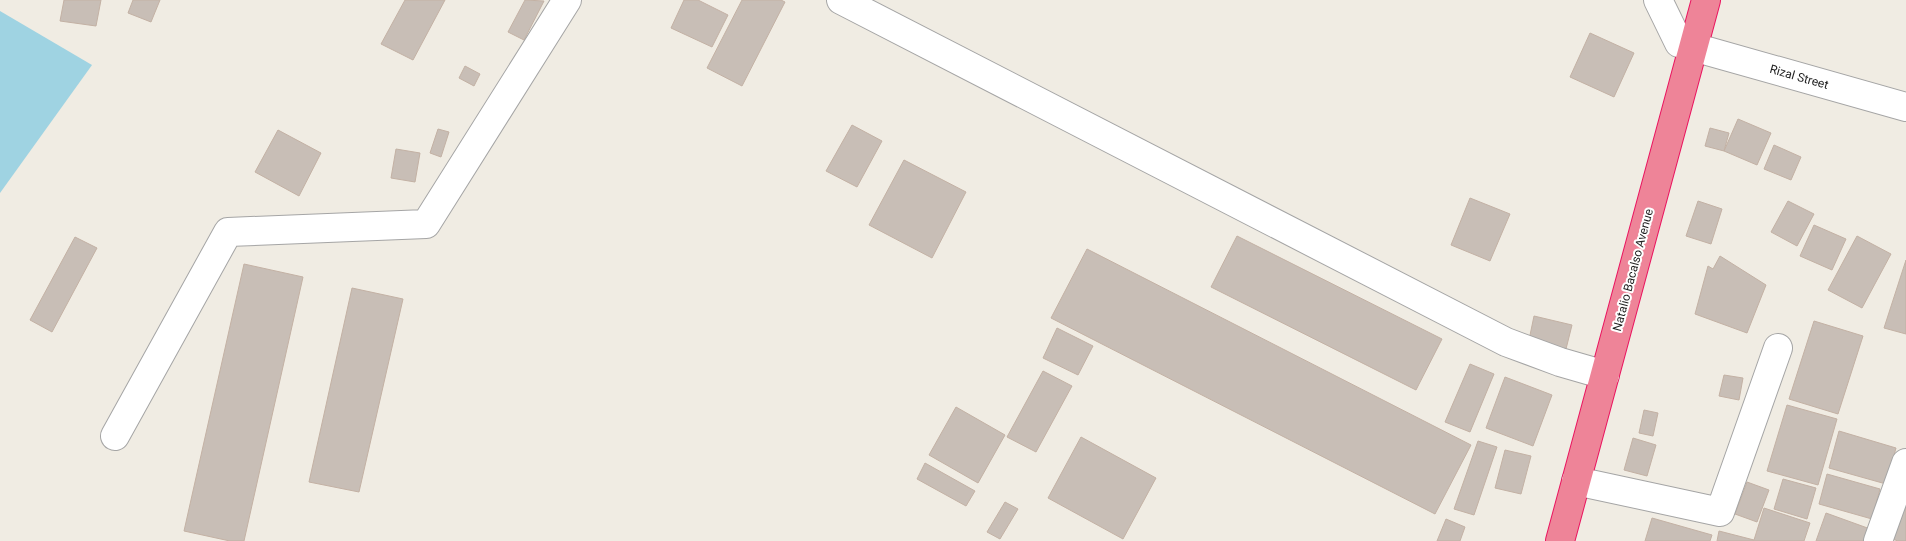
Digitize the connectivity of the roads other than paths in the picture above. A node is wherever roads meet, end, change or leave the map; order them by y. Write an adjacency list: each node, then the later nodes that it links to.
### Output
1 (567, 0): 9 (street)
2 (841, 0): 8 (street)
3 (1658, 0): 5 (street)
4 (1706, 0): 5 (highway, Natalio Bacalso Avenue)
5 (1693, 47): 6 (street, Rizal Street); 8 (highway, Natalio Bacalso Avenue)
6 (1906, 107)
7 (1778, 348): 11 (street)
8 (1605, 375): 11 (highway, Natalio Bacalso Avenue)
9 (116, 436)
10 (1906, 462): 13 (street)
11 (1576, 481): 12 (highway, Natalio Bacalso Avenue)
12 (1560, 541)
13 (1878, 541)

